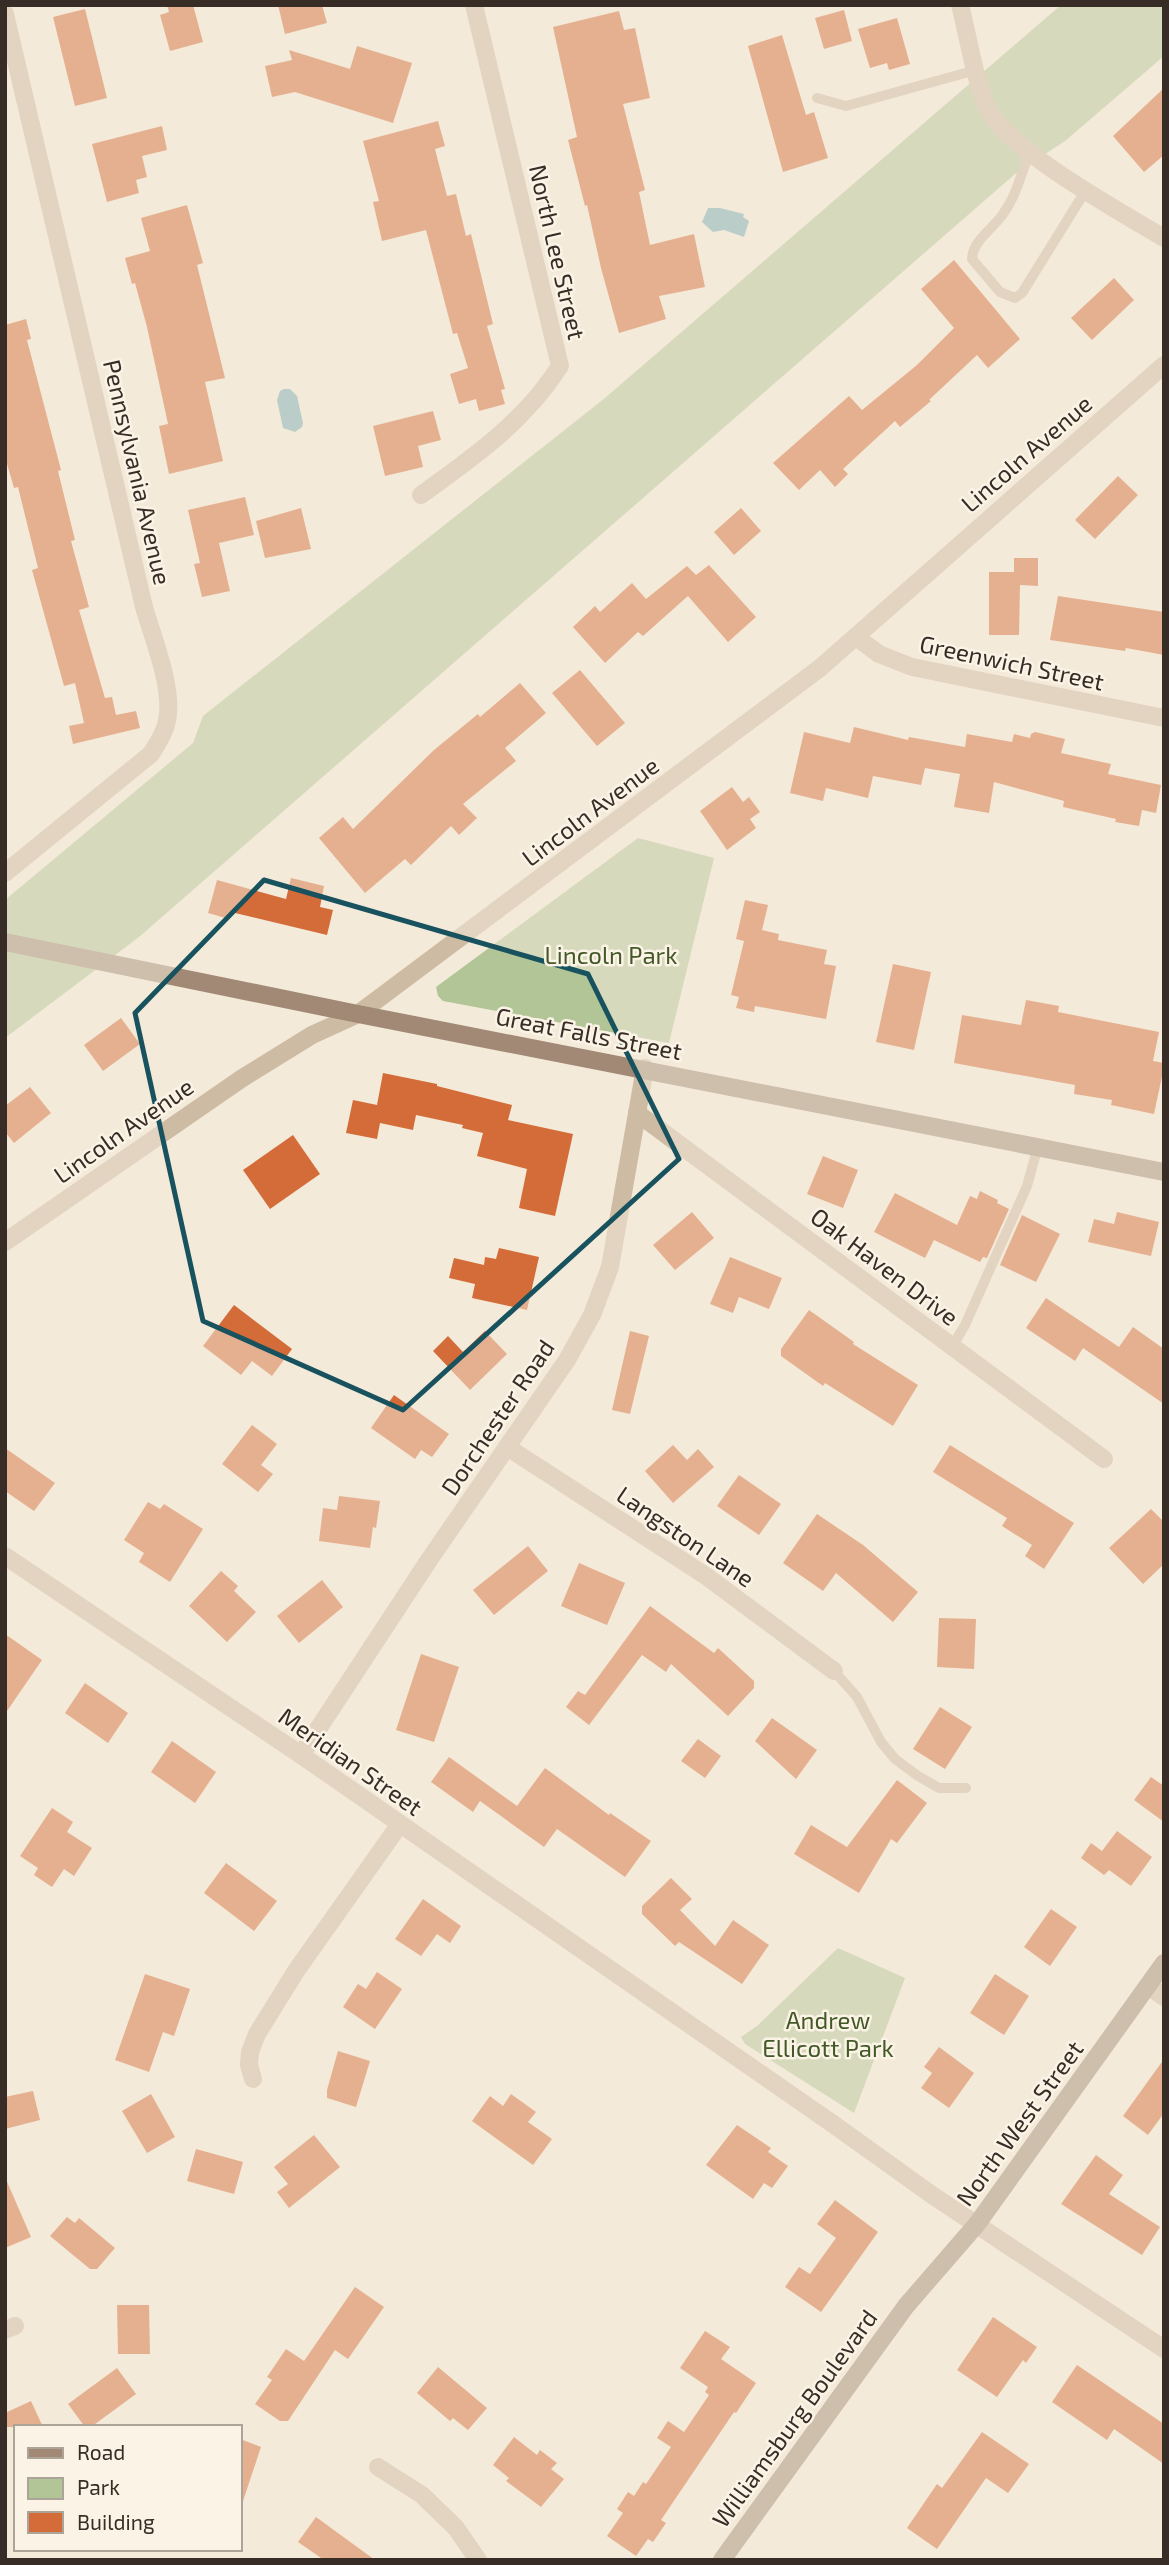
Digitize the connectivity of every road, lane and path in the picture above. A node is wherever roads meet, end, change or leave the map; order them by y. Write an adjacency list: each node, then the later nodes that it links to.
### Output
1 (474, 5): 10 (street, North Lee Street)
2 (960, 5): 4 (street)
3 (5, 14): 13 (street, Pennsylvania Avenue)
4 (977, 70): 5 (lane); 6 (street)
5 (817, 99)
6 (1030, 152): 7 (street); 7 (lane)
7 (1087, 190): 8 (street)
8 (1164, 238)
9 (1164, 365): 11 (street, Lincoln Avenue)
10 (421, 495)
11 (856, 637): 12 (street, Greenwich Street); 15 (street, Lincoln Avenue)
12 (1164, 718)
13 (5, 873)
14 (5, 942): 15 (main road, Great Falls Street)
15 (358, 1014): 16 (main road, Great Falls Street); 20 (street, Lincoln Avenue)
16 (645, 1068): 17 (street, Dorchester Road); 18 (main road, Great Falls Street)
17 (637, 1113): 21 (street, Oak Haven Drive); 22 (street, Dorchester Road)
18 (1038, 1146): 19 (main road, Great Falls Street); 21 (lane)
19 (1164, 1171)
20 (5, 1242)
21 (952, 1347): 23 (street, Oak Haven Drive)
22 (507, 1447): 25 (street, Langston Lane); 26 (street, Dorchester Road)
23 (1104, 1459)
24 (5, 1556): 26 (street, Meridian Street)
25 (834, 1671): 27 (lane)
26 (301, 1755): 28 (street, Meridian Street)
27 (965, 1788)
28 (400, 1824): 32 (street); 33 (street, Meridian Street)
29 (1164, 1963): 30 (main road, North West Street)
30 (1148, 1986): 31 (street); 33 (main road, North West Street)
31 (1164, 1997)
32 (253, 2079)
33 (977, 2224): 34 (main road, North West Street); 35 (street)
34 (905, 2306): 38 (main road, Williamsburg Boulevard)
35 (1164, 2349)
36 (378, 2467): 37 (street)
37 (478, 2560)
38 (722, 2560)

